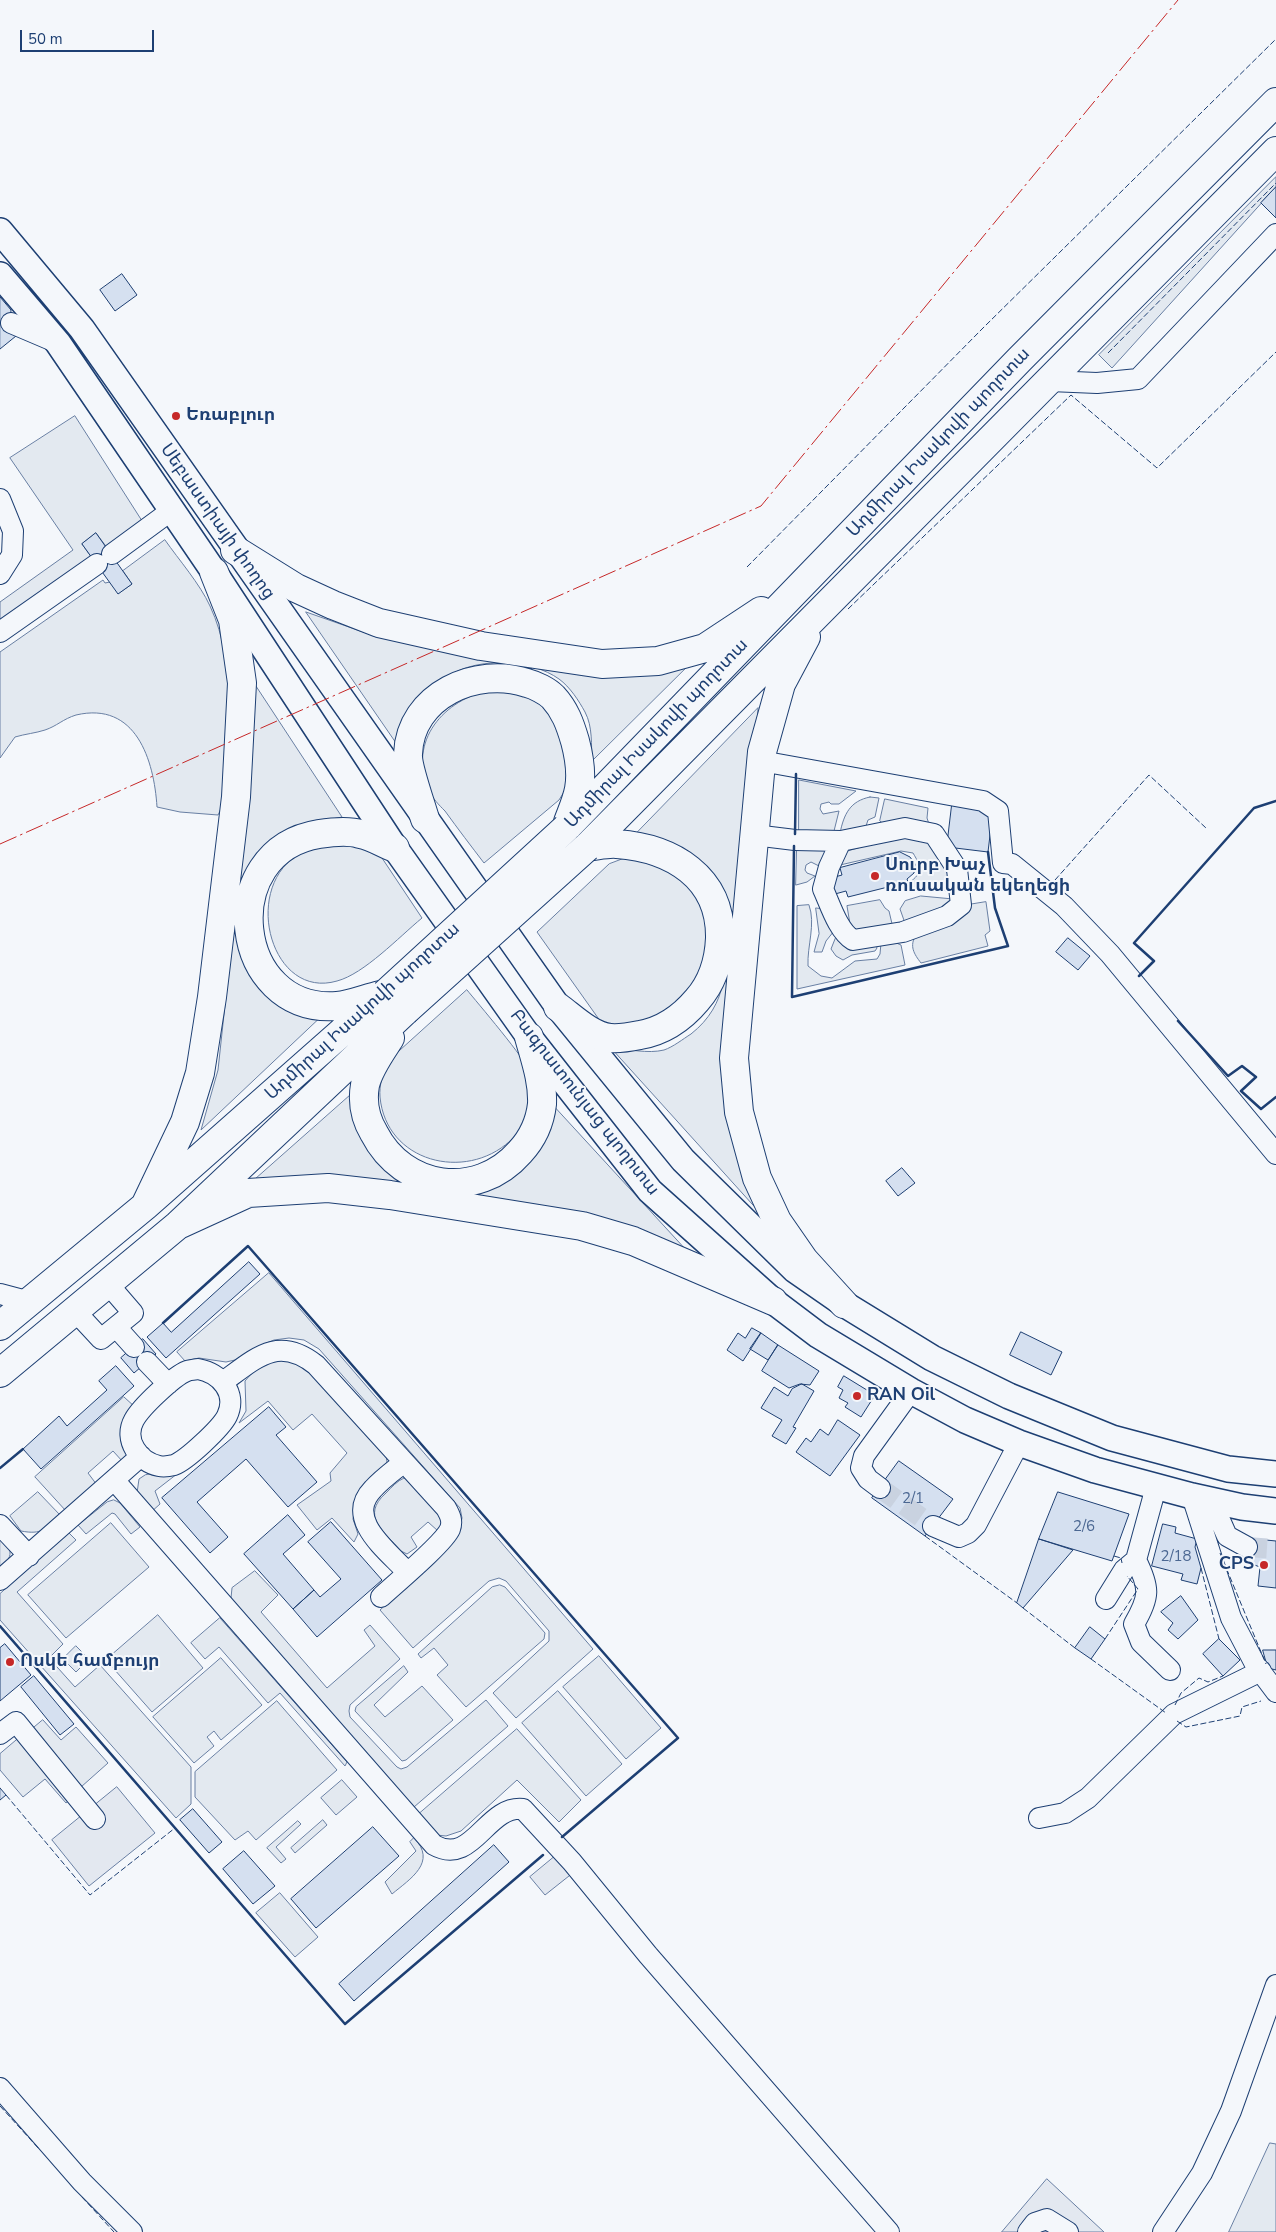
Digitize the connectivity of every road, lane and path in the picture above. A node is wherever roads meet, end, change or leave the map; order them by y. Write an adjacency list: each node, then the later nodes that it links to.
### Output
1 (1276, 102): 14 (highway, Ադմիրալ Իսակովի պողոտա)
2 (1276, 151): 8 (highway, Ադմիրալ Իսակովի պողոտա)
3 (0, 231): 11 (main road, Սեբաստիայի փողոց)
4 (1276, 234): 8 (street)
5 (0, 275): 7 (main road, Սեբաստիայի փողոց)
6 (11, 324): 7 (street)
7 (58, 343): 10 (main road, Սեբաստիայի փողոց)
8 (1050, 381): 15 (highway, Ադմիրալ Իսակովի պողոտա)
9 (0, 499): 13 (street)
10 (172, 510): 12 (main road, Սեբաստիայի փողոց); 16 (street)
11 (235, 550): 14 (highway); 18 (main road, Սեբաստիայի փողոց)
12 (214, 572): 23 (main road, Սեբաստիայի փողոց); 28 (highway)
13 (0, 574)
14 (804, 583): 19 (highway, Ադմիրալ Իսակովի պողոտա)
15 (819, 612): 17 (highway); 22 (highway, Ադմիրալ Իսակովի պողոտա)
16 (0, 632)
17 (761, 761): 20 (highway); 27 (street)
18 (425, 820): 19 (highway); 25 (main road)
19 (566, 828): 24 (highway, Ադմիրալ Իսակովի պողոտա, bridge)
20 (754, 835): 21 (street); 34 (highway)
21 (841, 841): 21 (street)
22 (587, 847): 24 (highway, Ադմիրալ Իսակովի պողոտա, bridge); 25 (highway)
23 (395, 848): 24 (highway); 26 (main road, Բագրատունյաց պողոտա)
24 (395, 1003): 26 (highway); 28 (highway, Ադմիրալ Իսակովի պողոտա); 29 (highway, Ադմիրալ Իսակովի պողոտա)
25 (558, 1007): 34 (main road)
26 (529, 1037): 32 (main road, Բագրատունյաց պողոտա)
27 (1276, 1154)
28 (145, 1206): 33 (highway, Ադմիրալ Իսակովի պողոտա)
29 (178, 1225): 30 (highway, Ադմիրալ Իսակովի պողոտա); 32 (highway)
30 (108, 1284): 35 (highway, Ադմիրալ Իսակովի պողոտա); 37 (street)
31 (0, 1294): 33 (street)
32 (773, 1301): 43 (main road, Բագրատունյաց պողոտա)
33 (30, 1302): 36 (highway, Ադմիրալ Իսակովի պողոտա)
34 (844, 1304): 47 (main road)
35 (75, 1311): 37 (street); 40 (highway, Ադմիրալ Իսակովի պողոտա)
36 (0, 1326)
37 (116, 1327): 38 (street)
38 (134, 1347)
39 (147, 1362): 42 (street)
40 (0, 1373)
41 (223, 1382): 42 (street); 45 (street); 46 (street)
42 (168, 1384): 45 (street)
43 (911, 1391): 44 (main road, Բագրատունյաց պողոտա); 50 (street)
44 (1019, 1443): 49 (main road, Բագրատունյաց պողոտա); 54 (street)
45 (141, 1456): 48 (street)
46 (403, 1463): 58 (street); 58 (street)
47 (1276, 1474)
48 (115, 1481): 56 (street); 71 (street)
49 (1156, 1487): 51 (main road, Բագրատունյաց պողոտա); 57 (street)
50 (880, 1488)
51 (1202, 1498): 52 (main road, Բագրատունյաց պողոտա); 55 (street); 63 (street)
52 (1276, 1511)
53 (0, 1525): 56 (street)
54 (933, 1526)
55 (1247, 1547)
56 (29, 1556): 59 (street)
57 (1136, 1560): 61 (street); 62 (street)
58 (408, 1572): 60 (street)
59 (0, 1580)
60 (381, 1597)
61 (1106, 1600)
62 (1170, 1670)
63 (1261, 1671): 64 (street); 66 (street)
64 (1276, 1692)
65 (0, 1734): 67 (street)
66 (1039, 1818)
67 (95, 1819)
68 (1276, 1985): 74 (street)
69 (0, 2088): 70 (street)
70 (132, 2232)
71 (889, 2232)
72 (1028, 2232): 73 (street)
73 (1068, 2232)
74 (1163, 2232)

